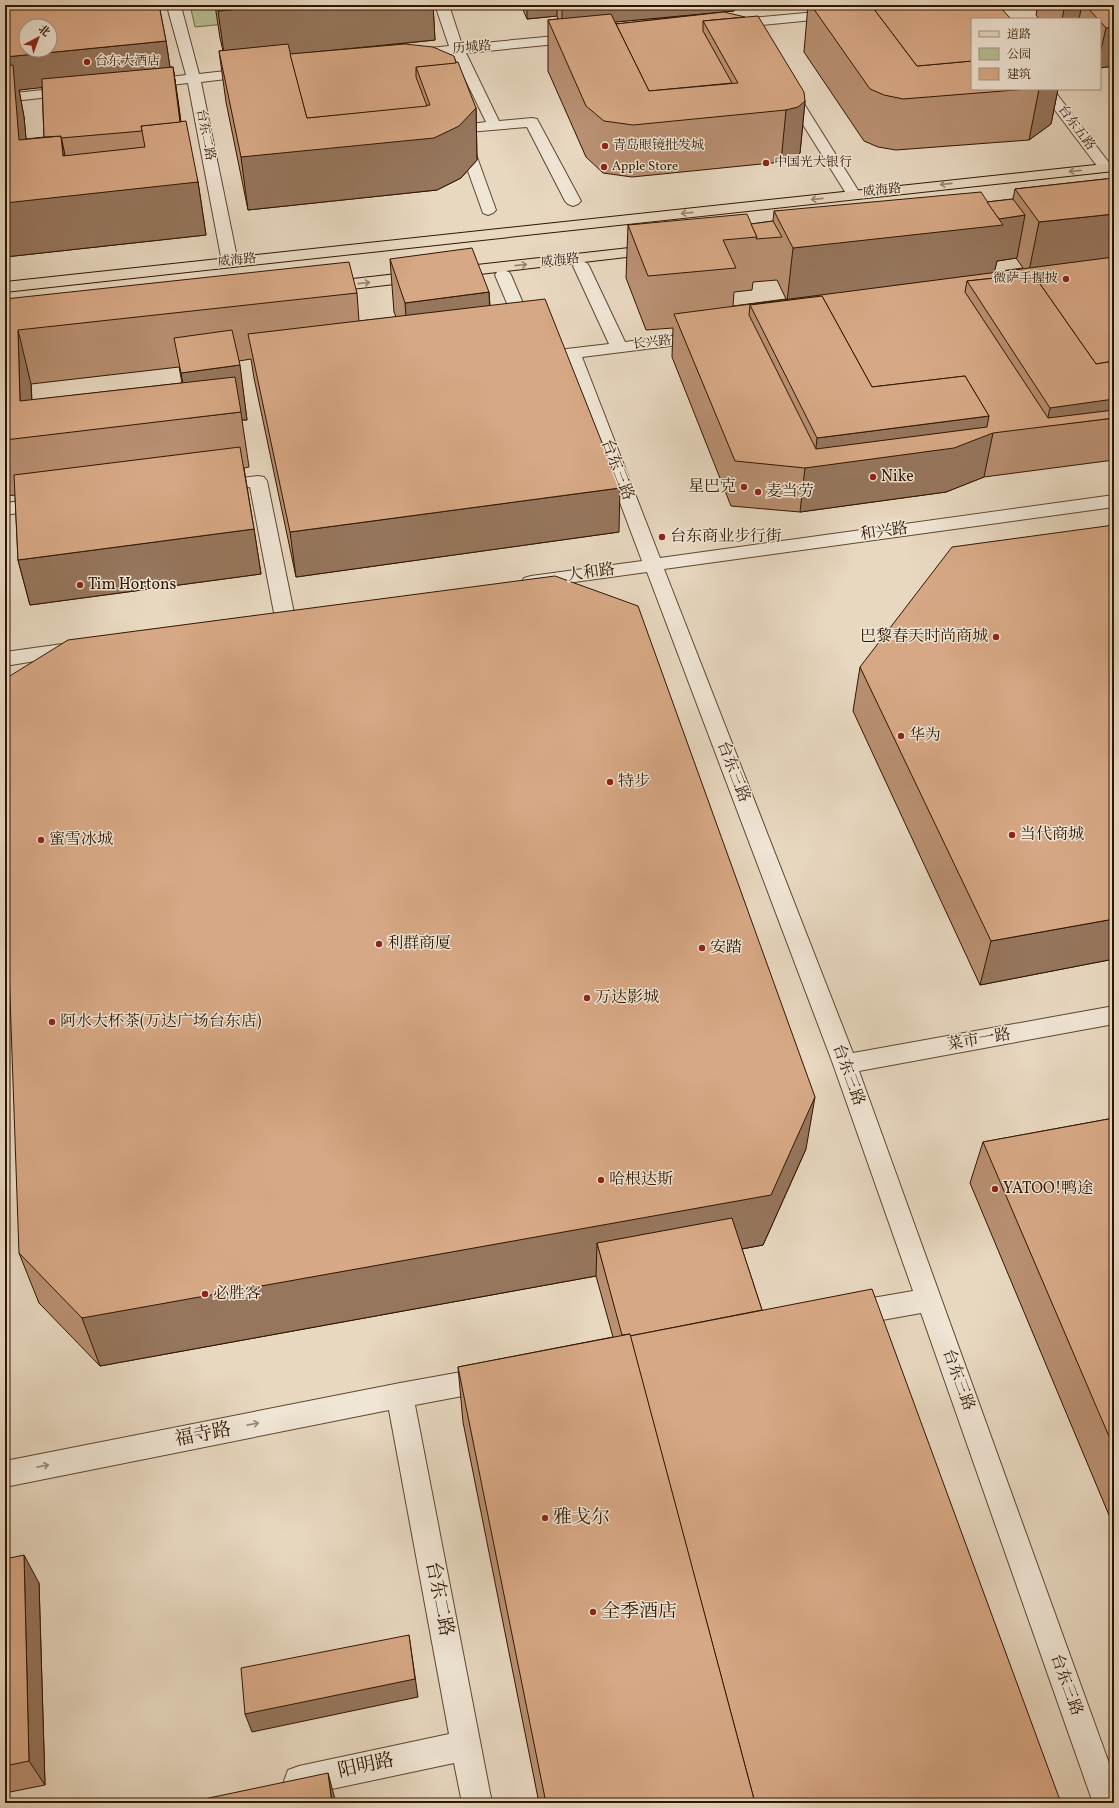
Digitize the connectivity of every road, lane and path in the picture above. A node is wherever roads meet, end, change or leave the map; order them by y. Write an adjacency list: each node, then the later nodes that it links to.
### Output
1 (442, 5): 6 (street)
2 (175, 10): 9 (street, 台东二路)
3 (855, 13): 4 (street)
4 (715, 25)
5 (590, 37): 6 (street, 历城路)
6 (457, 49): 7 (street, 历城路); 15 (street)
7 (403, 55)
8 (264, 71): 9 (street)
9 (194, 79): 11 (street); 21 (street, 台东二路)
10 (782, 79): 17 (street)
11 (131, 85)
12 (84, 90): 14 (street)
13 (1047, 90): 16 (street, 台东五路)
14 (5, 98)
15 (494, 125): 18 (street); 19 (street)
16 (1110, 167): 17 (main road, 威海路, one-way to 17)
17 (854, 194): 21 (main road, 威海路, one-way to 21)
18 (573, 201)
19 (488, 210)
20 (674, 248): 25 (main road, 威海路, one-way to 20)
21 (230, 262): 24 (main road, 威海路)
22 (580, 266): 28 (street)
23 (504, 275): 27 (street)
24 (5, 287)
25 (312, 289)
26 (714, 336): 28 (street, 长兴路)
27 (533, 344)
28 (620, 347): 29 (street, 长兴路)
29 (572, 353): 30 (street, 长兴路); 35 (street, 台东三路)
30 (545, 357)
31 (203, 487): 37 (street)
32 (1114, 501): 35 (street, 和兴路)
33 (60, 503): 34 (street)
34 (5, 509)
35 (654, 564): 36 (street, 人和路); 41 (street, 台东三路)
36 (513, 585)
37 (285, 618)
38 (98, 645): 39 (street)
39 (5, 659)
40 (1114, 1015): 41 (street, 菜市一路)
41 (845, 1064): 42 (street, 台东三路)
42 (929, 1300): 43 (street); 50 (street, 台东三路)
43 (828, 1318)
44 (509, 1376): 45 (street, 福寺路)
45 (400, 1395): 46 (street, 福寺路, one-way to 45); 47 (street, 台东二路)
46 (5, 1474)
47 (466, 1745): 48 (street, 阳明路); 49 (street, 台东二路)
48 (272, 1786)
49 (477, 1803)
50 (1108, 1803)

